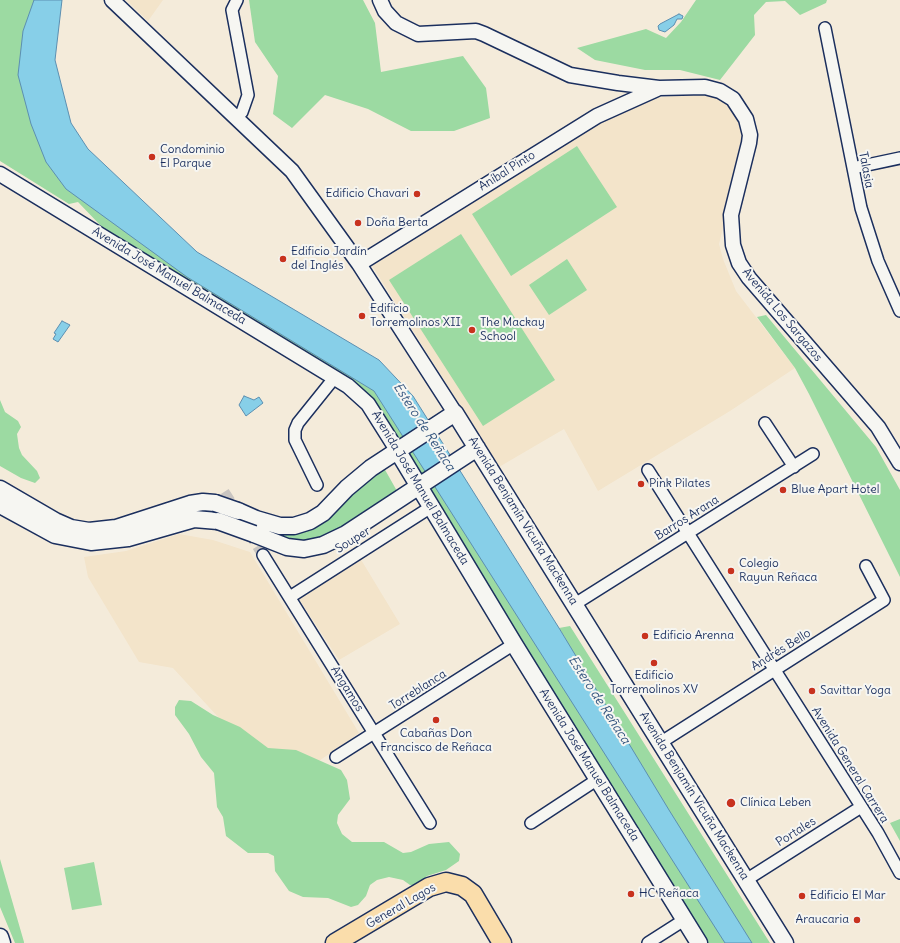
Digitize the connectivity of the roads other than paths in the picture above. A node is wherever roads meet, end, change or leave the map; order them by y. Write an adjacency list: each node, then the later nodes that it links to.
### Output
1 (112, 0): 6 (street, Avenida Benjamín Vicuña Mackenna)
2 (237, 0): 6 (street)
3 (380, 0): 5 (street, Avenida Los Sargazos)
4 (825, 28): 8 (street, Talasia)
5 (659, 88): 10 (street, Aníbal Pinto); 18 (street, Avenida Los Sargazos)
6 (237, 118): 10 (street, Avenida Benjamín Vicuña Mackenna)
7 (900, 158): 8 (street)
8 (852, 168): 11 (street, Talasia)
9 (0, 174): 12 (street, Avenida José Manuel Balmaceda)
10 (360, 264): 13 (street, Avenida Benjamín Vicuña Mackenna)
11 (900, 311)
12 (335, 377): 15 (street, Avenida José Manuel Balmaceda); 22 (street)
13 (456, 413): 15 (main road); 16 (main road, Avenida Benjamín Vicuña Mackenna)
14 (765, 423): 19 (street)
15 (401, 448): 21 (main road, Avenida José Manuel Balmaceda); 23 (main road, bridge)
16 (477, 448): 21 (main road); 30 (main road, Avenida Benjamín Vicuña Mackenna)
17 (813, 454): 19 (street, Barros Arana)
18 (900, 463)
19 (794, 467): 26 (street, Barros Arana)
20 (648, 470): 26 (street, Avenida General Carrera)
21 (422, 483): 24 (main road, bridge); 25 (main road, Avenida José Manuel Balmaceda)
22 (317, 485)
23 (0, 488)
24 (0, 505)
25 (431, 507): 29 (street, Souper); 31 (main road, Avenida José Manuel Balmaceda)
26 (688, 534): 30 (street, Barros Arana); 32 (street, Avenida General Carrera)
27 (263, 555): 29 (street, Angamos)
28 (866, 566): 32 (street, Andrés Bello)
29 (290, 597): 33 (street, Angamos)
30 (574, 604): 34 (main road, Avenida Benjamín Vicuña Mackenna)
31 (514, 644): 33 (street, Torreblanca); 36 (main road, Avenida José Manuel Balmaceda)
32 (774, 670): 34 (street, Andrés Bello); 37 (street, Avenida General Carrera)
33 (374, 732): 35 (street, Torreblanca); 38 (street, Angamos)
34 (660, 743): 41 (main road, Avenida Benjamín Vicuña Mackenna)
35 (336, 757)
36 (598, 779): 39 (street); 42 (main road, Avenida José Manuel Balmaceda)
37 (861, 807): 40 (street, Avenida General Carrera); 41 (street, Portales)
38 (430, 823)
39 (531, 823)
40 (900, 873)
41 (746, 880): 49 (main road, Avenida Benjamín Vicuña Mackenna)
42 (684, 920): 47 (street); 48 (main road, Avenida José Manuel Balmaceda)
43 (0, 937): 44 (main road)
44 (2, 943)
45 (335, 943): 46 (main road, General Lagos)
46 (502, 943)
47 (648, 943)
48 (699, 943)
49 (785, 943)

